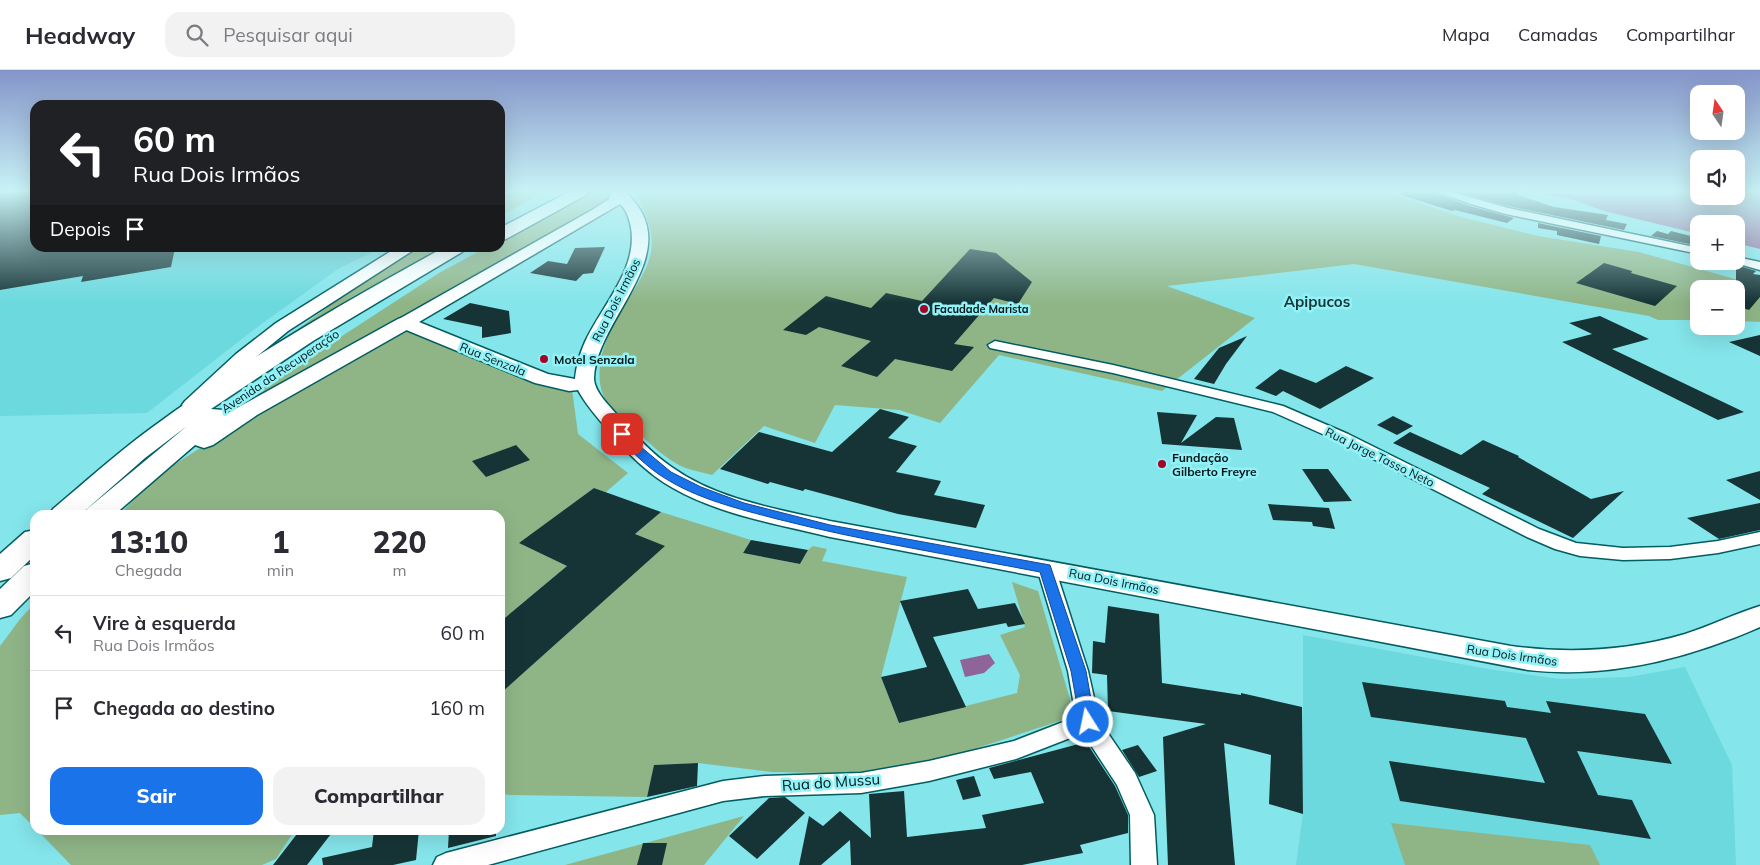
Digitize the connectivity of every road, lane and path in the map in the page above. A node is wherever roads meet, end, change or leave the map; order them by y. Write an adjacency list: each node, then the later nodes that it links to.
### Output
1 (570, 229): 10 (main road)
2 (637, 229): 12 (main road, Rua Dois Irmãos)
3 (1599, 229): 4 (street)
4 (1690, 249)
5 (400, 252): 13 (main road, Avenida da Recuperação)
6 (449, 252): 13 (highway, Avenida da Recuperação)
7 (470, 252): 14 (highway, Avenida da Recuperação)
8 (1745, 262): 9 (street)
9 (1760, 266)
10 (405, 322): 12 (main road, Rua Senzala); 14 (highway)
11 (995, 345): 16 (street, Rua Jorge Tasso Neto)
12 (585, 384): 18 (main road, Rua Dois Irmãos)
13 (160, 434): 15 (highway, Avenida da Recuperação)
14 (106, 507)
15 (68, 510)
16 (1760, 538)
17 (30, 544): 19 (highway)
18 (1046, 568): 22 (main road, Rua Dois Irmãos); 23 (street)
19 (0, 571)
20 (30, 578): 21 (highway)
21 (0, 607)
22 (1760, 616)
23 (1088, 722): 24 (street, Rua do Mussu); 25 (street)
24 (446, 865)
25 (1144, 865)

